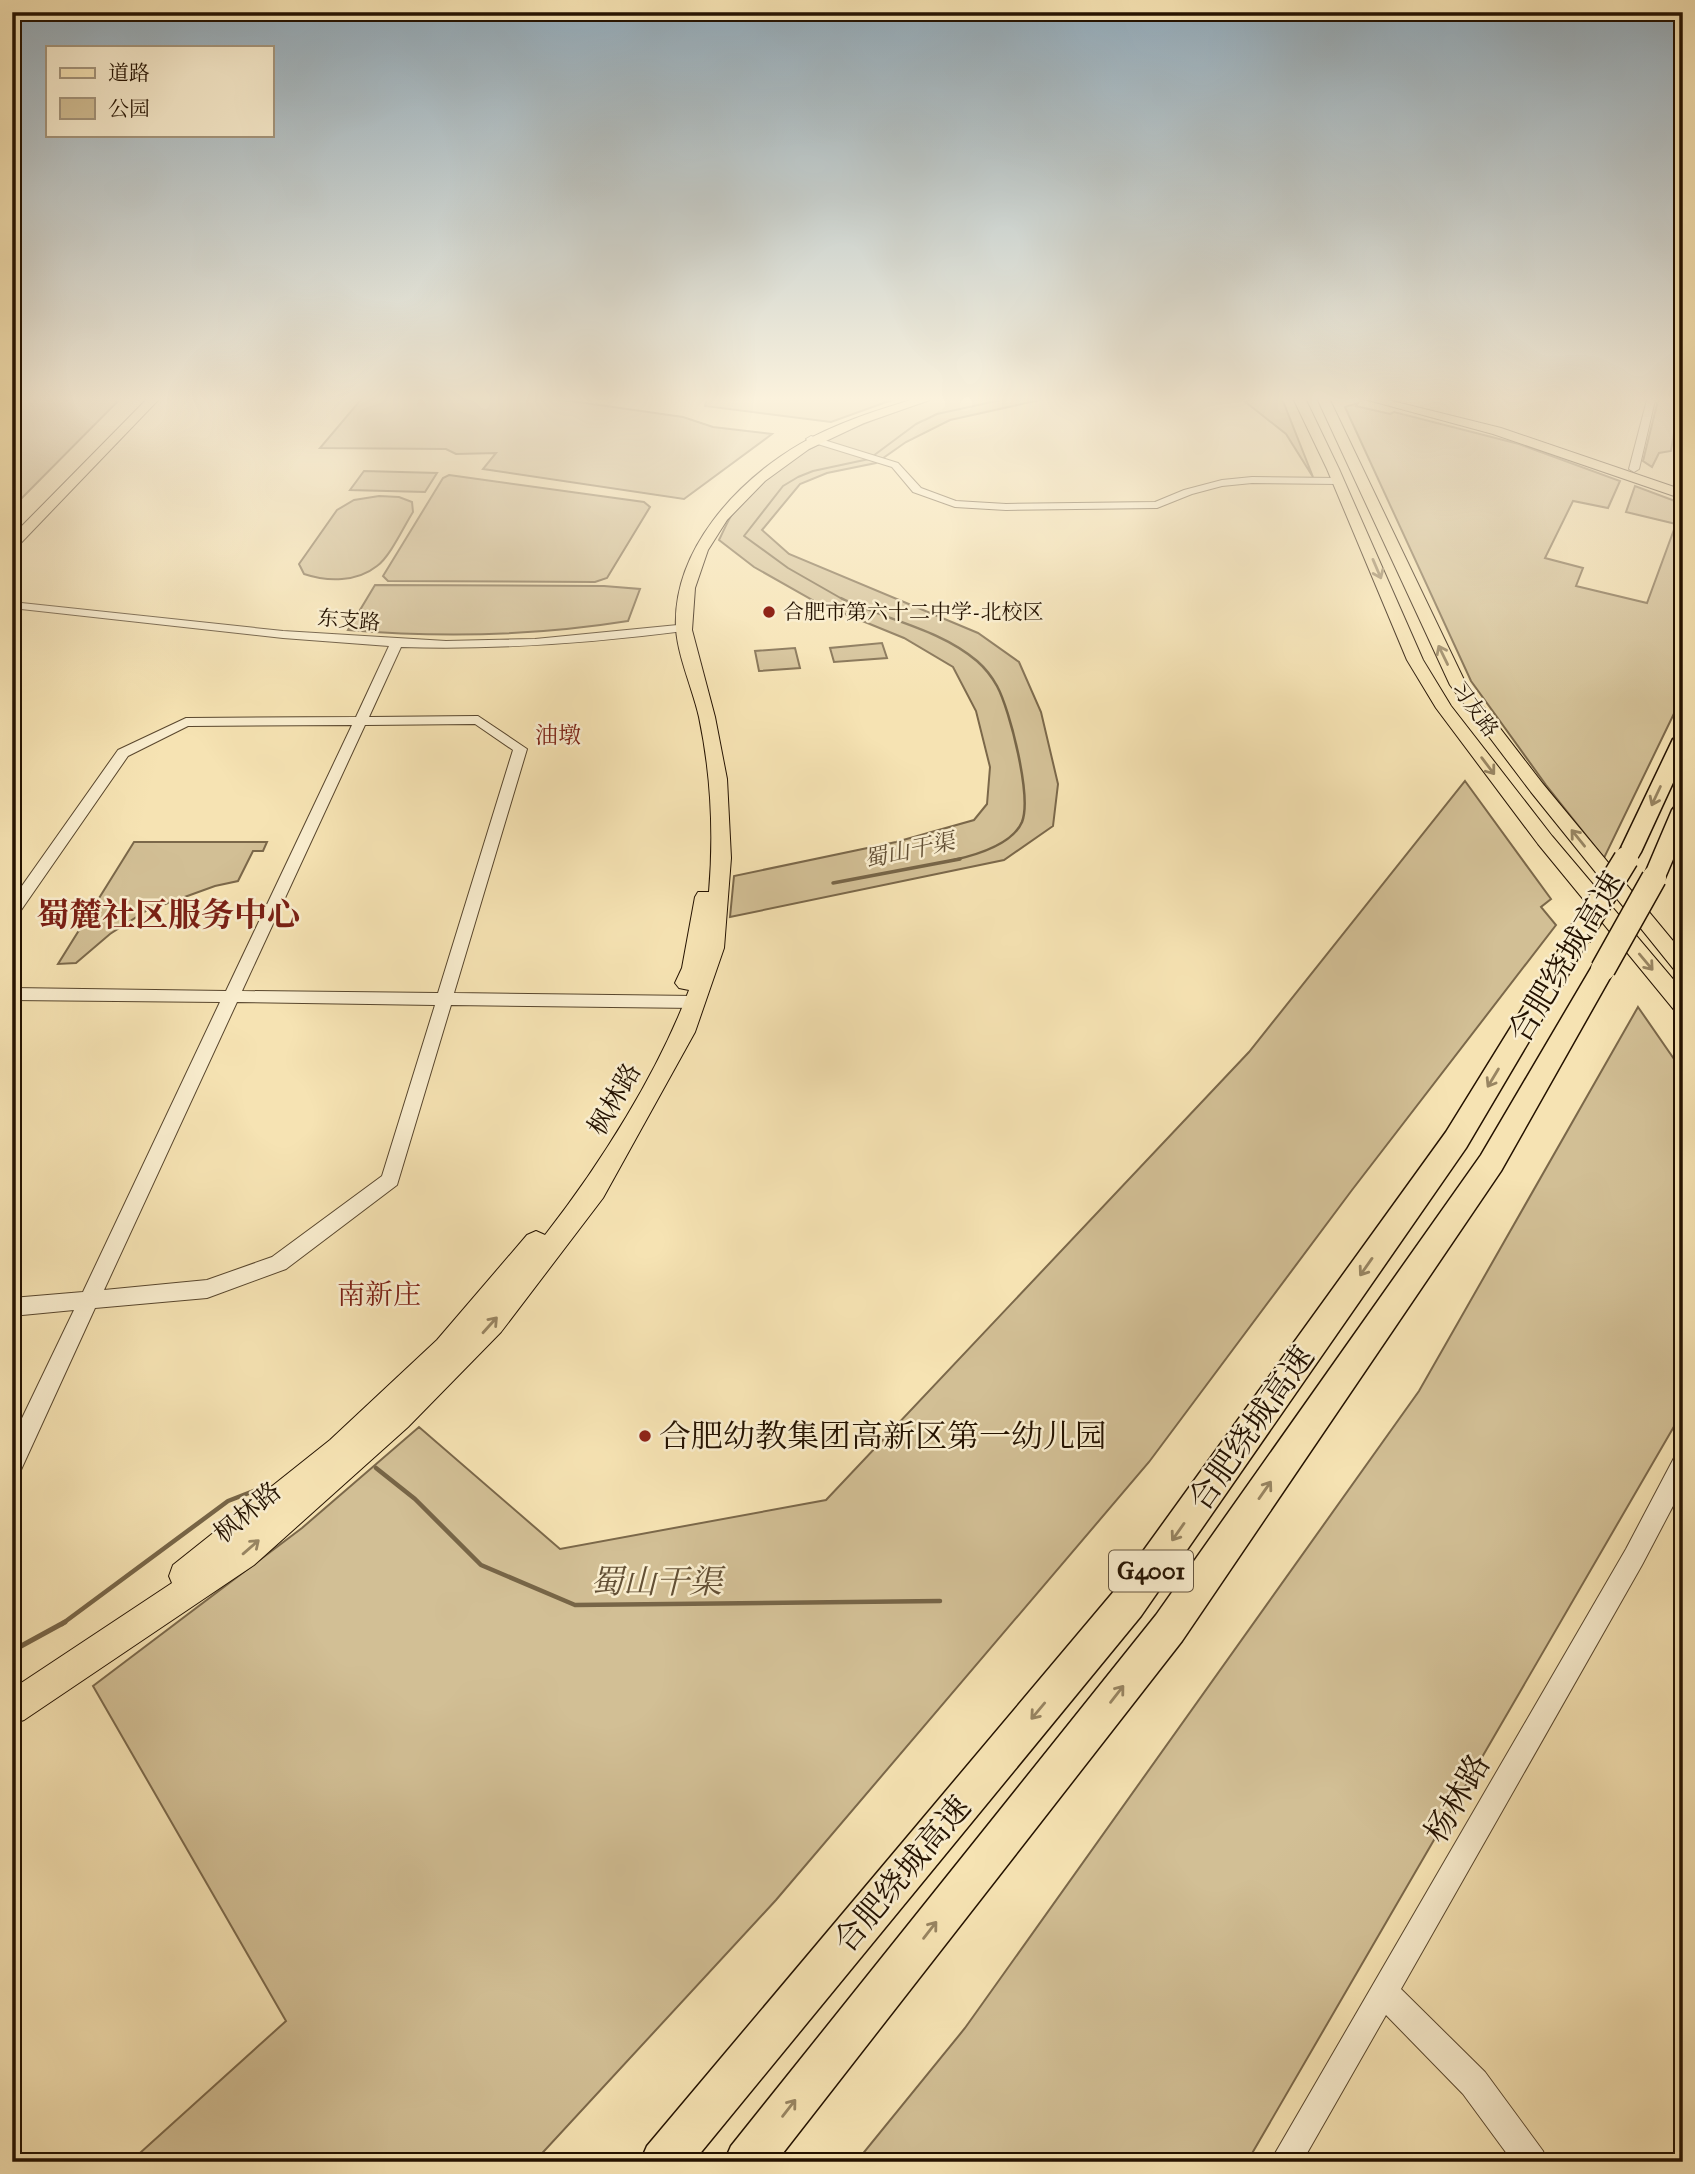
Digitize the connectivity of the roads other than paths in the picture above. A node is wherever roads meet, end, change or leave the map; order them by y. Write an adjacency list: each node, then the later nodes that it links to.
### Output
1 (43, 497): 8 (main road)
2 (57, 497): 9 (main road)
3 (742, 497): 11 (main road, 枫林路)
4 (937, 497): 5 (street)
5 (1175, 497)
6 (1345, 497): 23 (main road, 习友路, one-way to 23)
7 (1373, 497): 18 (main road, 习友路, one-way to 7)
8 (12, 529)
9 (12, 544)
10 (12, 605): 12 (street, 东支路)
11 (679, 627): 12 (street, 东支路); 22 (main road, 枫林路)
12 (397, 643): 13 (street)
13 (362, 719): 16 (street); 20 (street); 21 (street)
14 (1683, 739): 17 (highway, 合肥绕城高速 / G4001, one-way to 17, bridge)
15 (1683, 810): 32 (highway, 合肥绕城高速 / G4001, one-way to 15, bridge)
16 (12, 912)
17 (1579, 936): 31 (highway, 合肥绕城高速 / G4001, one-way to 31)
18 (1683, 967)
19 (12, 994): 20 (street)
20 (230, 996): 21 (street); 24 (street)
21 (446, 999): 22 (street); 24 (street)
22 (687, 1002): 28 (main road, 枫林路); 29 (main road, 枫林路, one-way to 22)
23 (1683, 1006)
24 (88, 1301): 25 (street); 26 (street)
25 (12, 1307)
26 (12, 1464)
27 (1683, 1464): 30 (street, 杨林路)
28 (12, 1694)
29 (12, 1708)
30 (1384, 1992): 33 (street, 杨林路); 34 (street)
31 (663, 2162)
32 (747, 2162)
33 (1285, 2162)
34 (1532, 2162)

